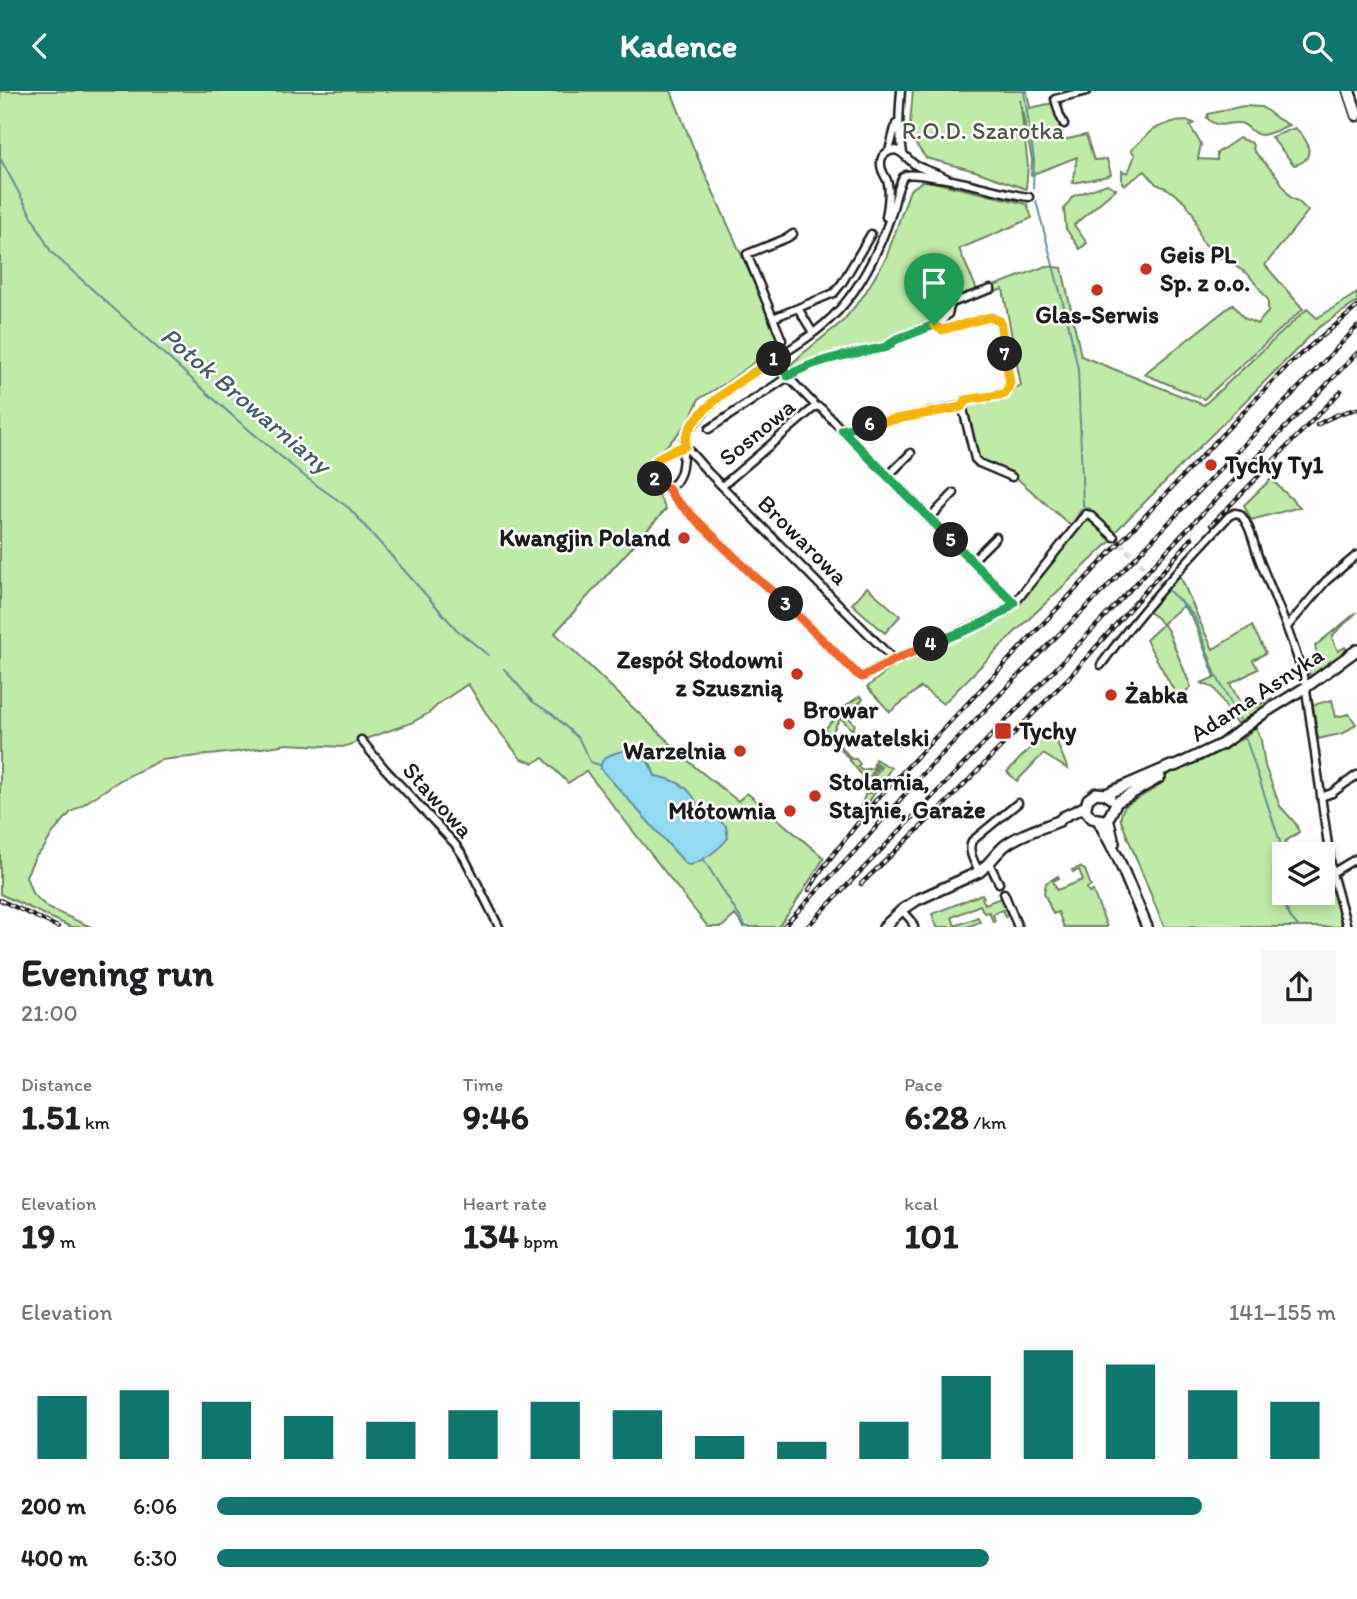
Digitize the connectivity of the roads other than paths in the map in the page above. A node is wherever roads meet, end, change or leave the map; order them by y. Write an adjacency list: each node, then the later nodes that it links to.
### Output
1 (901, 91): 4 (street)
2 (1087, 91): 6 (street)
3 (1349, 91): 5 (main road)
4 (898, 115): 7 (street); 8 (street)
5 (1357, 115)
6 (1064, 124)
7 (889, 151): 8 (street); 10 (street)
8 (903, 153): 9 (street)
9 (909, 160): 11 (street); 12 (street)
10 (885, 175): 11 (street); 14 (street)
11 (904, 176): 12 (street); 14 (street)
12 (948, 179): 13 (street)
13 (1029, 197)
14 (886, 226): 21 (street)
15 (793, 234): 19 (street)
16 (871, 234): 18 (street)
17 (991, 289): 20 (street)
18 (798, 308): 19 (street); 21 (street)
19 (773, 318): 22 (street)
20 (934, 325): 24 (street); 26 (street)
21 (813, 333): 23 (street)
22 (782, 340)
23 (776, 357): 24 (street, Sosnowa); 29 (street)
24 (788, 376): 25 (street, Sosnowa); 27 (street)
25 (816, 406): 28 (street, Sosnowa); 33 (street, Sosnowa)
26 (961, 407): 28 (street); 32 (street)
27 (709, 429)
28 (842, 430): 31 (street)
29 (685, 446): 33 (street, Browarowa); 34 (street); 34 (street)
30 (911, 453): 31 (street)
31 (888, 476): 36 (street)
32 (1012, 477)
33 (722, 487): 44 (street, Browarowa)
34 (668, 488): 44 (street)
35 (954, 493): 36 (street)
36 (930, 518): 40 (street)
37 (996, 537): 40 (street)
38 (1114, 537): 41 (street)
39 (1357, 555): 42 (street)
40 (972, 561): 41 (street)
41 (1014, 603): 44 (street)
42 (1287, 627): 45 (street); 46 (street)
43 (1357, 650): 46 (street, Adama Asnyka)
44 (894, 660)
45 (1101, 665)
46 (1306, 687): 48 (street, Adama Asnyka); 51 (street)
47 (361, 740): 64 (street, Stawowa)
48 (1175, 766): 50 (street, Adama Asnyka); 53 (street, Adama Asnyka)
49 (1357, 775): 51 (street)
50 (1106, 794): 53 (street); 54 (street, Adama Asnyka)
51 (1321, 797): 55 (street)
52 (1018, 803): 59 (street)
53 (1114, 806): 54 (street)
54 (1094, 812): 57 (street); 68 (street)
55 (1328, 842)
56 (1357, 858): 58 (street)
57 (989, 863): 59 (street); 60 (street)
58 (1335, 871)
59 (979, 872): 63 (street)
60 (999, 883)
61 (1335, 884): 69 (street)
62 (1004, 893): 67 (street)
63 (902, 910): 65 (street); 66 (street)
64 (499, 927)
65 (884, 927)
66 (914, 927)
67 (1018, 927)
68 (1147, 927)
69 (1347, 927)

